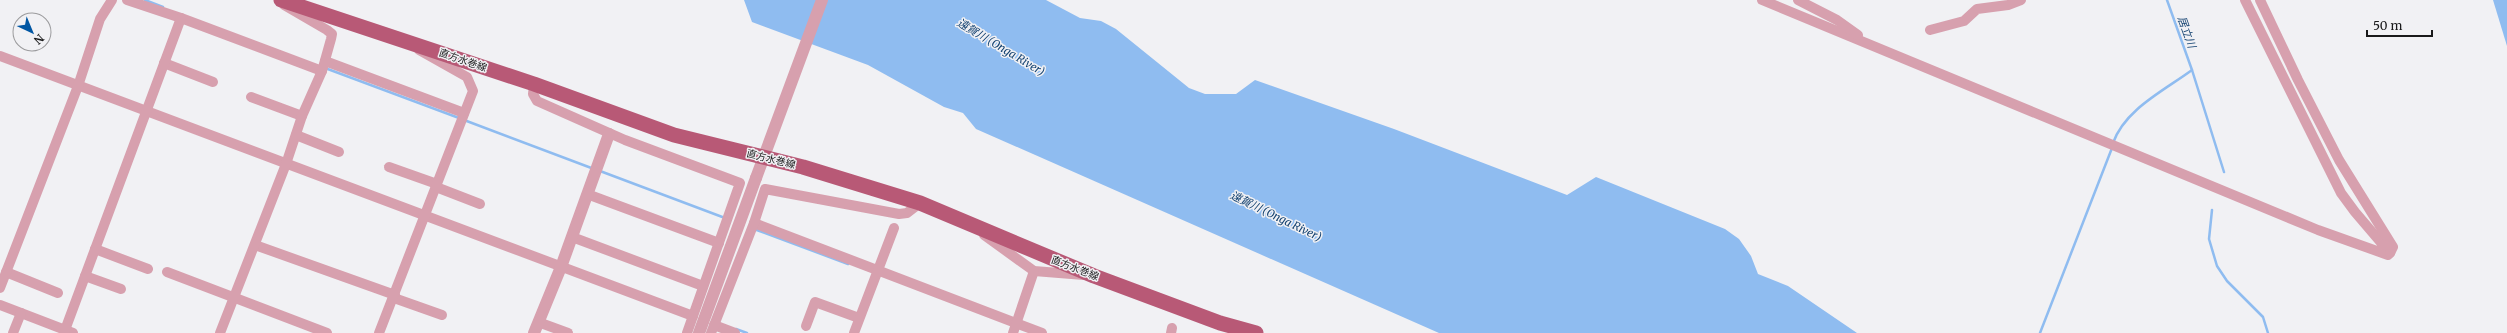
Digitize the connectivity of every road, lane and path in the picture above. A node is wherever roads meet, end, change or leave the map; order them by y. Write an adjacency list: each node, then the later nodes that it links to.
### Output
1 (112, 0): 18 (street)
2 (127, 0): 10 (street)
3 (279, 0): 13 (main road, 直方水巻線); 16 (street)
4 (822, 0): 27 (street)
5 (1762, 0): 12 (street)
6 (1798, 0): 12 (street)
7 (2021, 0): 11 (street)
8 (2245, 0): 42 (street)
9 (2260, 0): 42 (street)
10 (181, 18): 15 (street); 16 (street)
11 (1930, 30)
12 (1868, 43): 42 (street)
13 (414, 44): 19 (main road, 直方水巻線); 23 (street)
14 (0, 56): 18 (street)
15 (164, 63): 17 (street); 21 (street)
16 (323, 66): 22 (street); 23 (street)
17 (213, 82)
18 (79, 83): 21 (street); 46 (street)
19 (534, 84): 24 (street); 27 (main road, 直方水巻線)
20 (251, 97): 22 (street)
21 (147, 109): 28 (street); 41 (street)
22 (302, 116): 25 (street)
23 (463, 117): 30 (street)
24 (609, 134): 31 (street); 39 (street)
25 (296, 135): 26 (street); 28 (street)
26 (339, 152)
27 (766, 153): 32 (main road, 直方水巻線); 74 (street, bridge)
28 (287, 162): 34 (street); 40 (street)
29 (389, 167): 30 (street)
30 (436, 186): 33 (street); 34 (street)
31 (587, 194): 38 (street); 39 (street)
32 (920, 203): 35 (main road, 直方水巻線); 36 (street)
33 (480, 204)
34 (427, 214): 43 (street); 55 (street)
35 (970, 224): 45 (street); 50 (main road, 直方水巻線)
36 (753, 226): 48 (street); 63 (street)
37 (894, 228): 48 (street)
38 (572, 236): 43 (street); 51 (street)
39 (719, 243): 51 (street)
40 (255, 245): 55 (street); 56 (street)
41 (95, 249): 44 (street); 49 (street)
42 (2390, 252)
43 (562, 264): 59 (street); 66 (street)
44 (148, 269)
45 (1034, 271): 50 (street); 65 (street)
46 (6, 272): 52 (street); 54 (street)
47 (167, 272): 56 (street)
48 (877, 273): 61 (street); 65 (street)
49 (85, 276): 53 (street); 67 (street)
50 (1094, 276): 62 (main road, 直方水巻線)
51 (704, 286): 59 (street)
52 (0, 288)
53 (121, 290)
54 (58, 293)
55 (395, 296): 60 (street); 71 (street)
56 (234, 297): 69 (street); 70 (street)
57 (0, 305): 58 (street)
58 (20, 313): 67 (street); 68 (street)
59 (694, 313): 73 (street)
60 (442, 315)
61 (859, 318): 64 (street); 76 (street)
62 (1220, 323): 78 (street); 79 (main road, 直方水巻線)
63 (714, 324): 75 (street)
64 (806, 326)
65 (1015, 327): 77 (street)
66 (536, 328): 72 (street)
67 (69, 332)
68 (13, 333)
69 (220, 333)
70 (327, 333)
71 (379, 333)
72 (568, 333)
73 (687, 333)
74 (698, 333)
75 (735, 333)
76 (854, 333)
77 (1042, 333)
78 (1231, 333)
79 (1256, 333)

